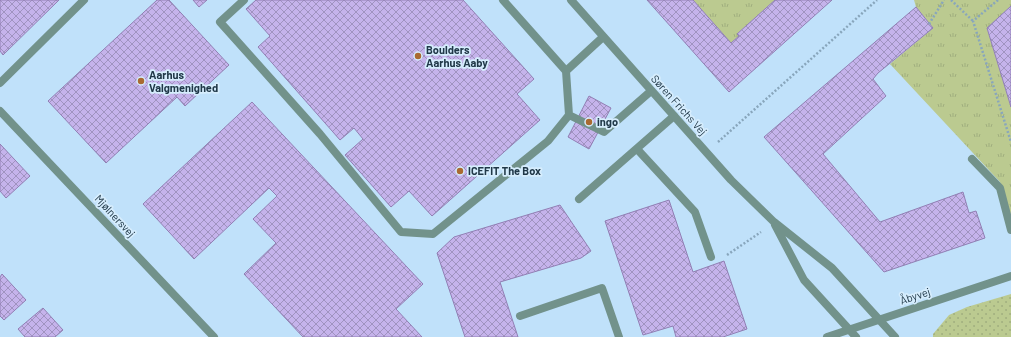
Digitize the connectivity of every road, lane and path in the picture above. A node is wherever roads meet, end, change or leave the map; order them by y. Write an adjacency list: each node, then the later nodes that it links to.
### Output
1 (84, 0): 13 (street)
2 (244, 0): 16 (street)
3 (503, 0): 12 (street)
4 (571, 0): 11 (street, Søren Frichs Vej)
5 (878, 0): 20 (path)
6 (944, 0): 10 (path)
7 (951, 0): 9 (path)
8 (998, 0): 9 (path)
9 (973, 21): 18 (path)
10 (929, 24)
11 (603, 37): 12 (street); 14 (street, Søren Frichs Vej)
12 (566, 72): 16 (street)
13 (0, 83)
14 (651, 91): 16 (street); 17 (street, Søren Frichs Vej)
15 (0, 111): 30 (street, Mjølnersvej)
16 (569, 115)
17 (674, 116): 19 (street); 20 (street, Søren Frichs Vej)
18 (1011, 142)
19 (637, 149): 22 (street); 25 (street)
20 (707, 153): 23 (street, Søren Frichs Vej)
21 (972, 159): 24 (street)
22 (579, 199)
23 (774, 222): 25 (path); 28 (street, Søren Frichs Vej); 29 (street, Søren Frichs Vej)
24 (1011, 230)
25 (711, 257)
26 (1011, 276): 28 (street, Åbyvej)
27 (520, 316): 31 (street)
28 (879, 320): 29 (street, Åbyvej); 34 (street, Søren Frichs Vej)
29 (849, 330): 32 (street, Åbyvej); 33 (street, Søren Frichs Vej)
30 (214, 337)
31 (619, 337)
32 (827, 337)
33 (856, 337)
34 (895, 337)

